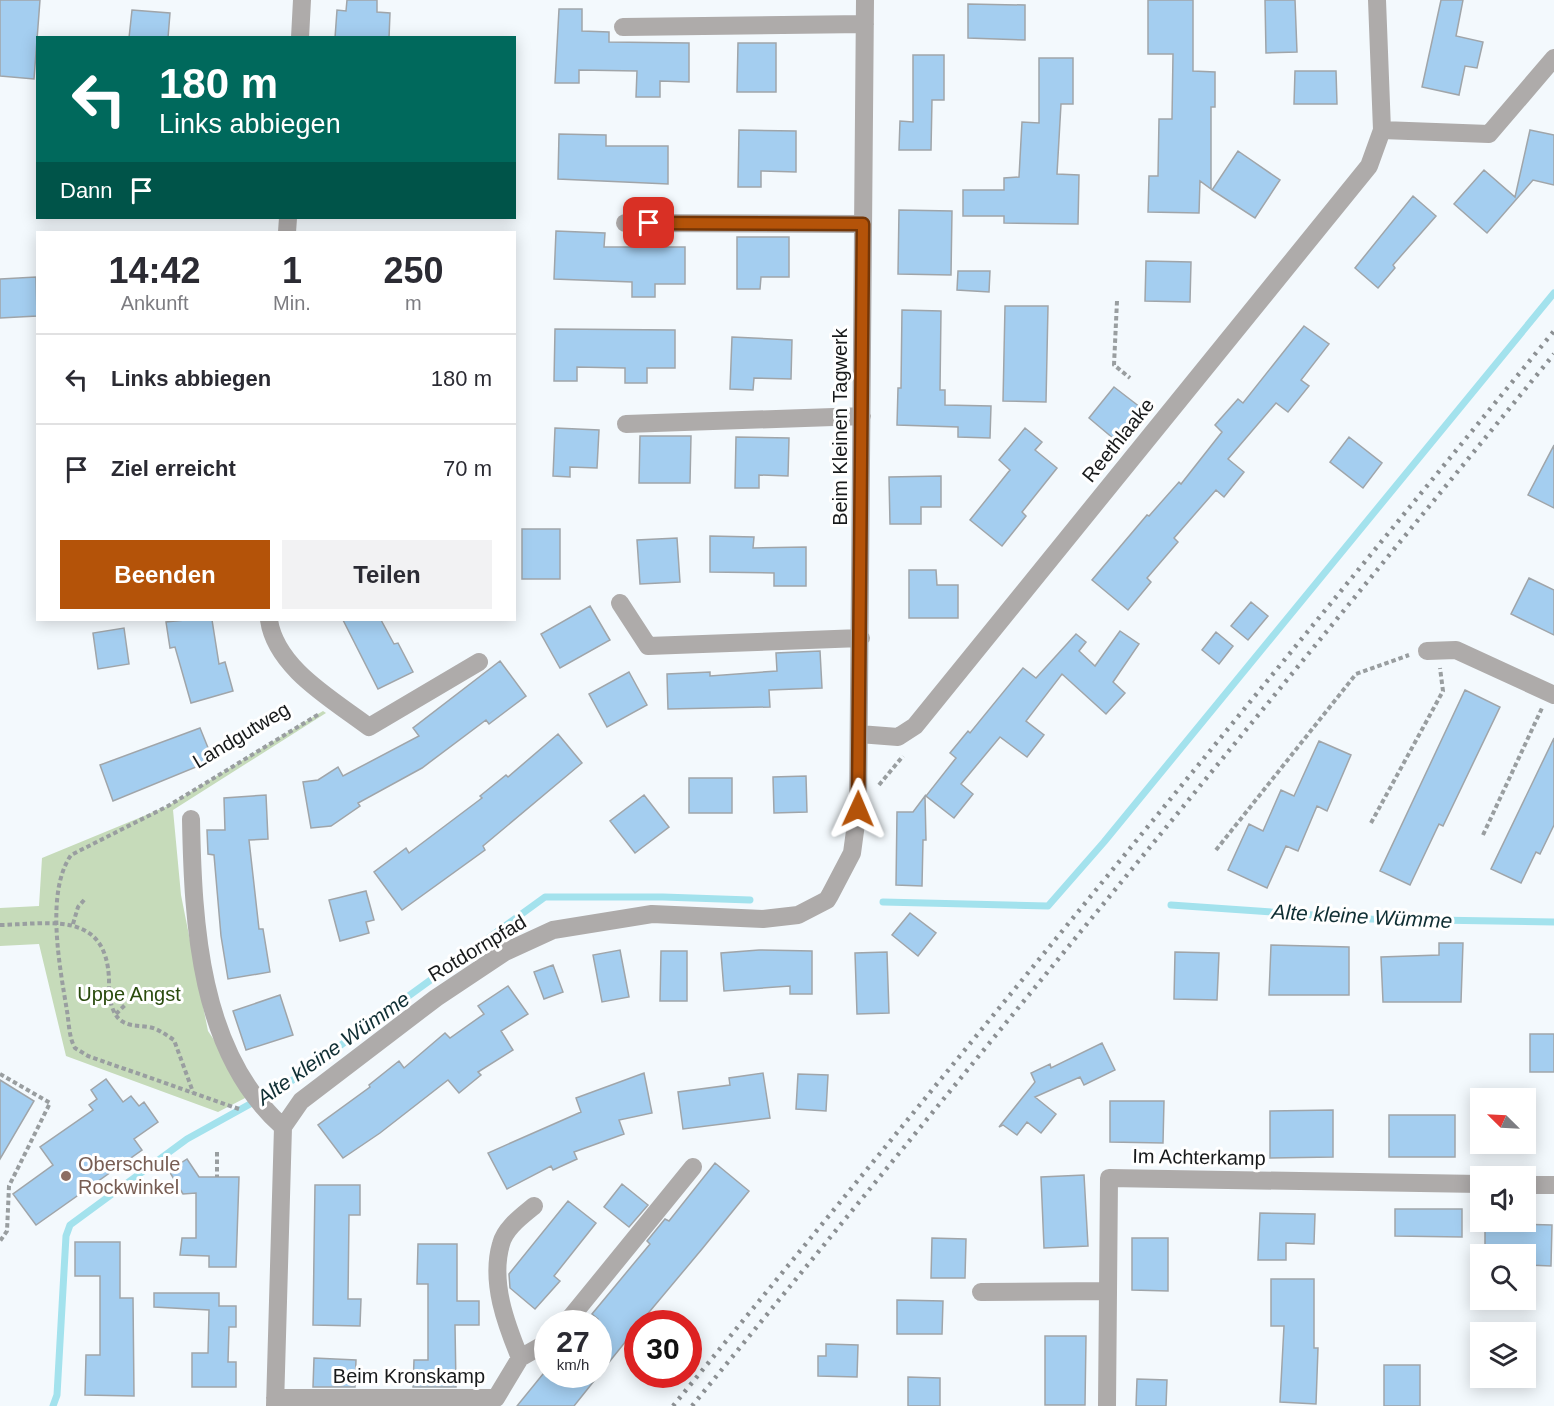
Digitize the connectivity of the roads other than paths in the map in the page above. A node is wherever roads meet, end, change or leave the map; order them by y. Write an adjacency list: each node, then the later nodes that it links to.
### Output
1 (302, 0): 6 (street)
2 (865, 0): 4 (street, Beim Kleinen Tagwerk)
3 (1377, 0): 8 (street)
4 (864, 24): 5 (street); 10 (street, Beim Kleinen Tagwerk)
5 (623, 27)
6 (300, 36)
7 (1554, 58): 8 (street)
8 (1382, 130): 19 (street, Reethlaake)
9 (625, 223): 10 (street)
10 (863, 224): 11 (street, Beim Kleinen Tagwerk)
11 (862, 416): 12 (street); 15 (street, Beim Kleinen Tagwerk)
12 (626, 424)
13 (620, 603): 15 (street)
14 (269, 621): 17 (street)
15 (861, 638): 19 (street, Beim Kleinen Tagwerk)
16 (1432, 651): 18 (street)
17 (479, 662)
18 (1551, 694)
19 (859, 734): 21 (street, Beim Kleinen Tagwerk)
20 (192, 819): 22 (street)
21 (852, 853): 22 (street, Rotdornpfad)
22 (283, 1127): 33 (street)
23 (693, 1167): 30 (street)
24 (1470, 1184): 28 (street, Im Achterkamp)
25 (1536, 1185): 26 (street)
26 (1554, 1185)
27 (534, 1206): 32 (street)
28 (1108, 1291): 29 (street); 34 (street, Im Achterkamp)
29 (981, 1292)
30 (577, 1310)
31 (534, 1350): 32 (street, Beim Kronskamp)
32 (520, 1358): 33 (street, Beim Kronskamp)
33 (275, 1402)
34 (1107, 1406)

